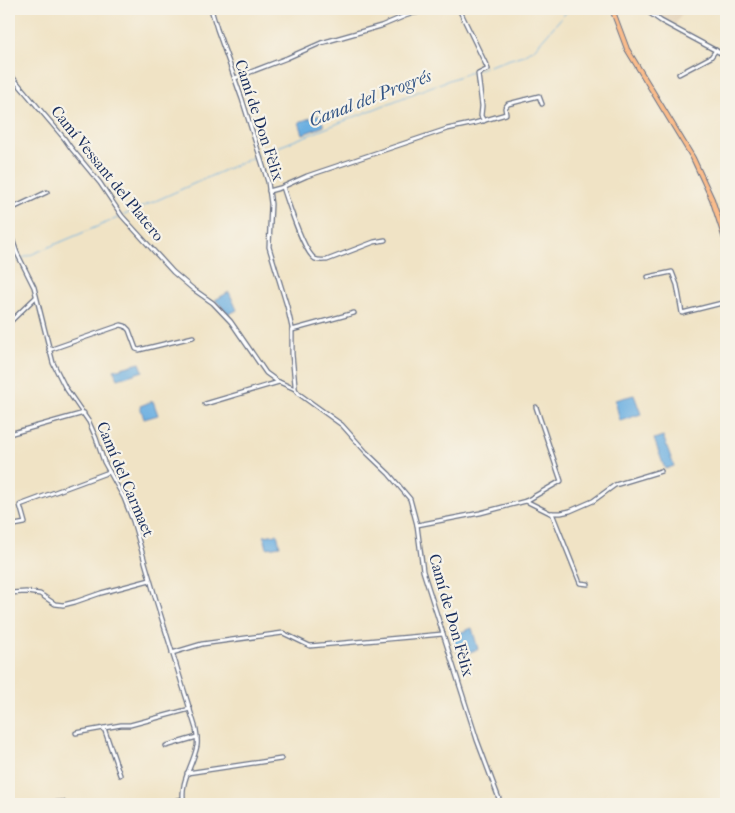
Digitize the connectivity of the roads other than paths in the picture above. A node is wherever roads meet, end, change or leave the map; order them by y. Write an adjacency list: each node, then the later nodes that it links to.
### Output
1 (211, 9): 10 (street, Camí de Don Fèlix)
2 (441, 9): 10 (street)
3 (459, 9): 12 (street)
4 (612, 9): 19 (main road)
5 (644, 9): 6 (street)
6 (716, 50): 7 (street); 9 (street)
7 (726, 56)
8 (9, 73): 28 (street, Camí Vessant del Platero)
9 (679, 74)
10 (234, 78): 14 (street, Camí de Don Fèlix)
11 (542, 104): 12 (street)
12 (484, 121): 13 (street)
13 (283, 187): 14 (street); 18 (street)
14 (269, 191): 25 (street, Camí de Don Fèlix)
15 (47, 192): 16 (street)
16 (9, 210)
17 (9, 230): 21 (street, Camí del Carmaet)
18 (386, 240)
19 (726, 242)
20 (648, 277): 22 (street)
21 (36, 297): 24 (street); 27 (street, Camí del Carmaet)
22 (726, 302)
23 (354, 313): 25 (street)
24 (9, 324)
25 (292, 330): 29 (street, Camí de Don Fèlix)
26 (193, 338): 27 (street)
27 (49, 350): 32 (street, Camí del Carmaet)
28 (280, 382): 29 (street, Camí Vessant del Platero); 30 (street)
29 (295, 389): 38 (street, Camí de Don Fèlix)
30 (205, 404)
31 (536, 407): 36 (street)
32 (84, 414): 33 (street); 35 (street, Camí del Carmaet)
33 (9, 434)
34 (661, 471): 37 (street)
35 (108, 472): 39 (street); 40 (street, Camí del Carmaet)
36 (526, 501): 37 (street); 38 (street)
37 (552, 513): 41 (street)
38 (417, 525): 43 (street, Camí de Don Fèlix)
39 (9, 526)
40 (150, 580): 42 (street); 44 (street, Camí del Carmaet)
41 (588, 584)
42 (9, 593)
43 (443, 634): 44 (street); 58 (street, Camí de Don Fèlix)
44 (172, 653): 45 (street, Camí del Carmaet)
45 (190, 709): 46 (street); 48 (street, Camí del Carmaet)
46 (104, 728): 47 (street); 52 (street)
47 (76, 733)
48 (197, 737): 49 (street); 51 (street, Camí del Carmaet)
49 (166, 746)
50 (281, 759): 51 (street)
51 (187, 773): 53 (street, Camí del Carmaet)
52 (120, 774)
53 (183, 799): 56 (street); 57 (street, Camí del Carmaet)
54 (37, 804): 55 (street)
55 (63, 804)
56 (160, 804)
57 (184, 804)
58 (501, 804)

